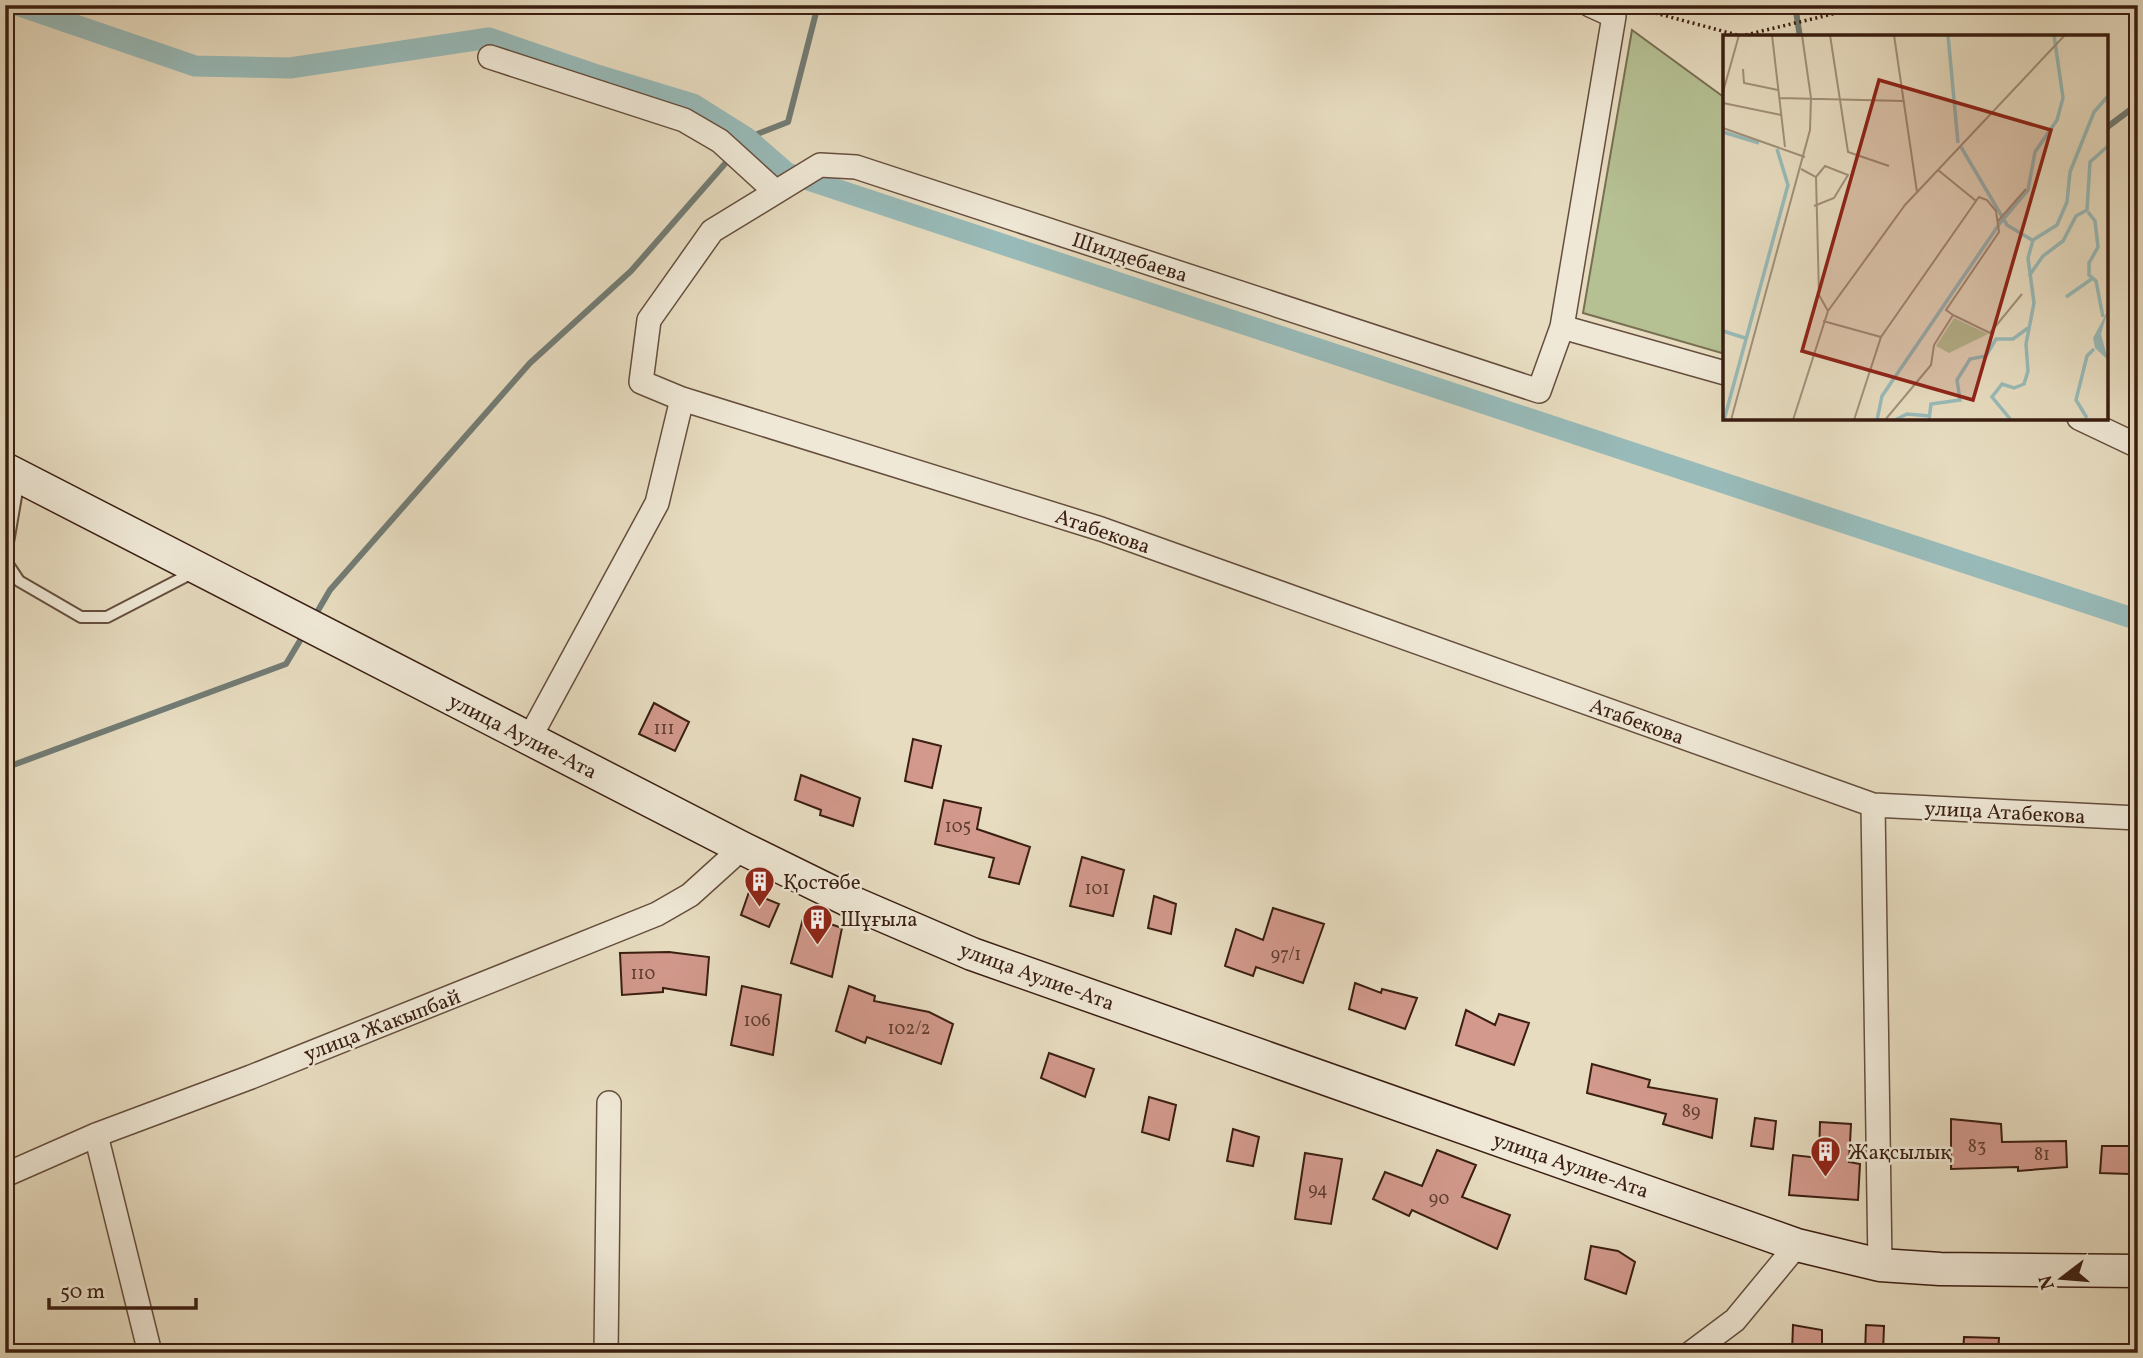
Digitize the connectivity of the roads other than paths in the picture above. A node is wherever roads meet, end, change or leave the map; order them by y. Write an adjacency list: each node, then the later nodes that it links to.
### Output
1 (1590, 5): 4 (street)
2 (490, 57): 3 (street)
3 (776, 192): 4 (street, Шилдебаева); 6 (street, Шилдебаева)
4 (1562, 327): 5 (street)
5 (1723, 372)
6 (682, 399): 11 (street); 12 (street, Атабекова)
7 (2083, 420): 8 (street)
8 (2138, 446)
9 (13, 472): 10 (main road, улица Аулие-Ата); 10 (lane)
10 (199, 569): 11 (main road, улица Аулие-Ата)
11 (529, 739): 14 (main road, улица Аулие-Ата)
12 (1873, 806): 13 (street, улица Атабекова); 19 (street)
13 (2138, 818)
14 (742, 848): 16 (street, улица Жакыпбай); 18 (main road, улица Аулие-Ата)
15 (609, 1103): 22 (street)
16 (96, 1135): 17 (street, улица Жакыпбай); 21 (street)
17 (5, 1175)
18 (1797, 1245): 19 (main road, улица Аулие-Ата); 23 (street)
19 (1880, 1265): 20 (main road, улица Аулие-Ата)
20 (2138, 1272)
21 (150, 1353)
22 (606, 1353)
23 (1691, 1353)

